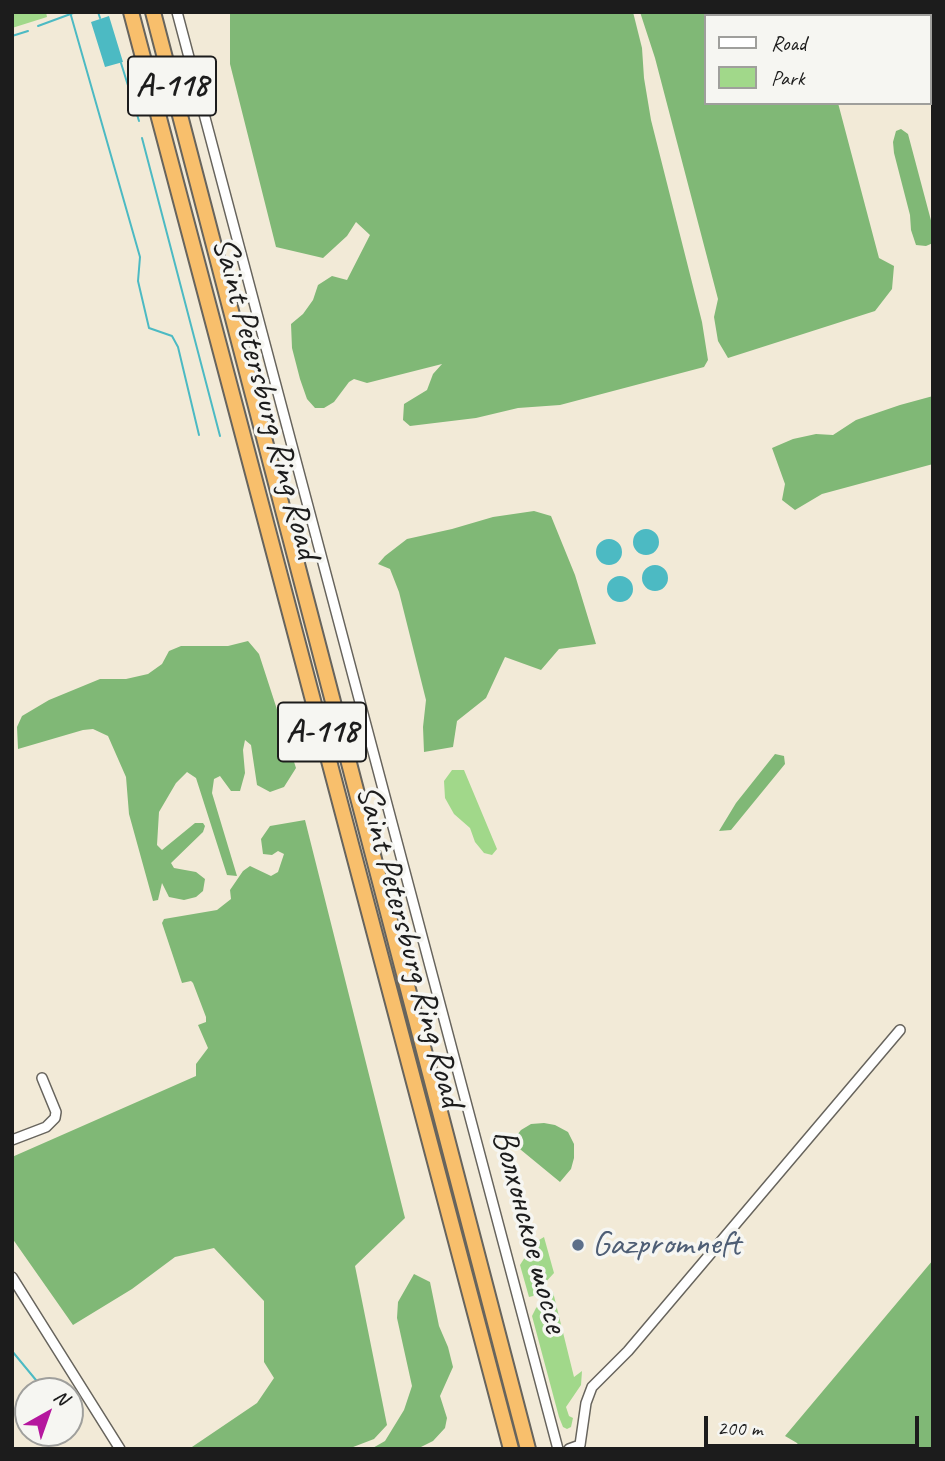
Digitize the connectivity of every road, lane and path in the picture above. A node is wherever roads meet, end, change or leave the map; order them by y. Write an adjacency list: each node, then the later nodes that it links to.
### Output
1 (131, 12): 9 (highway, Saint Petersburg Ring Road / А-118)
2 (153, 12): 10 (highway, Saint Petersburg Ring Road / А-118)
3 (177, 12): 11 (street, Волхонское шоссе)
4 (900, 1030): 12 (street)
5 (42, 1078): 6 (street)
6 (12, 1140)
7 (12, 1277): 8 (street)
8 (120, 1449)
9 (511, 1449)
10 (528, 1449)
11 (558, 1449)
12 (569, 1449)

